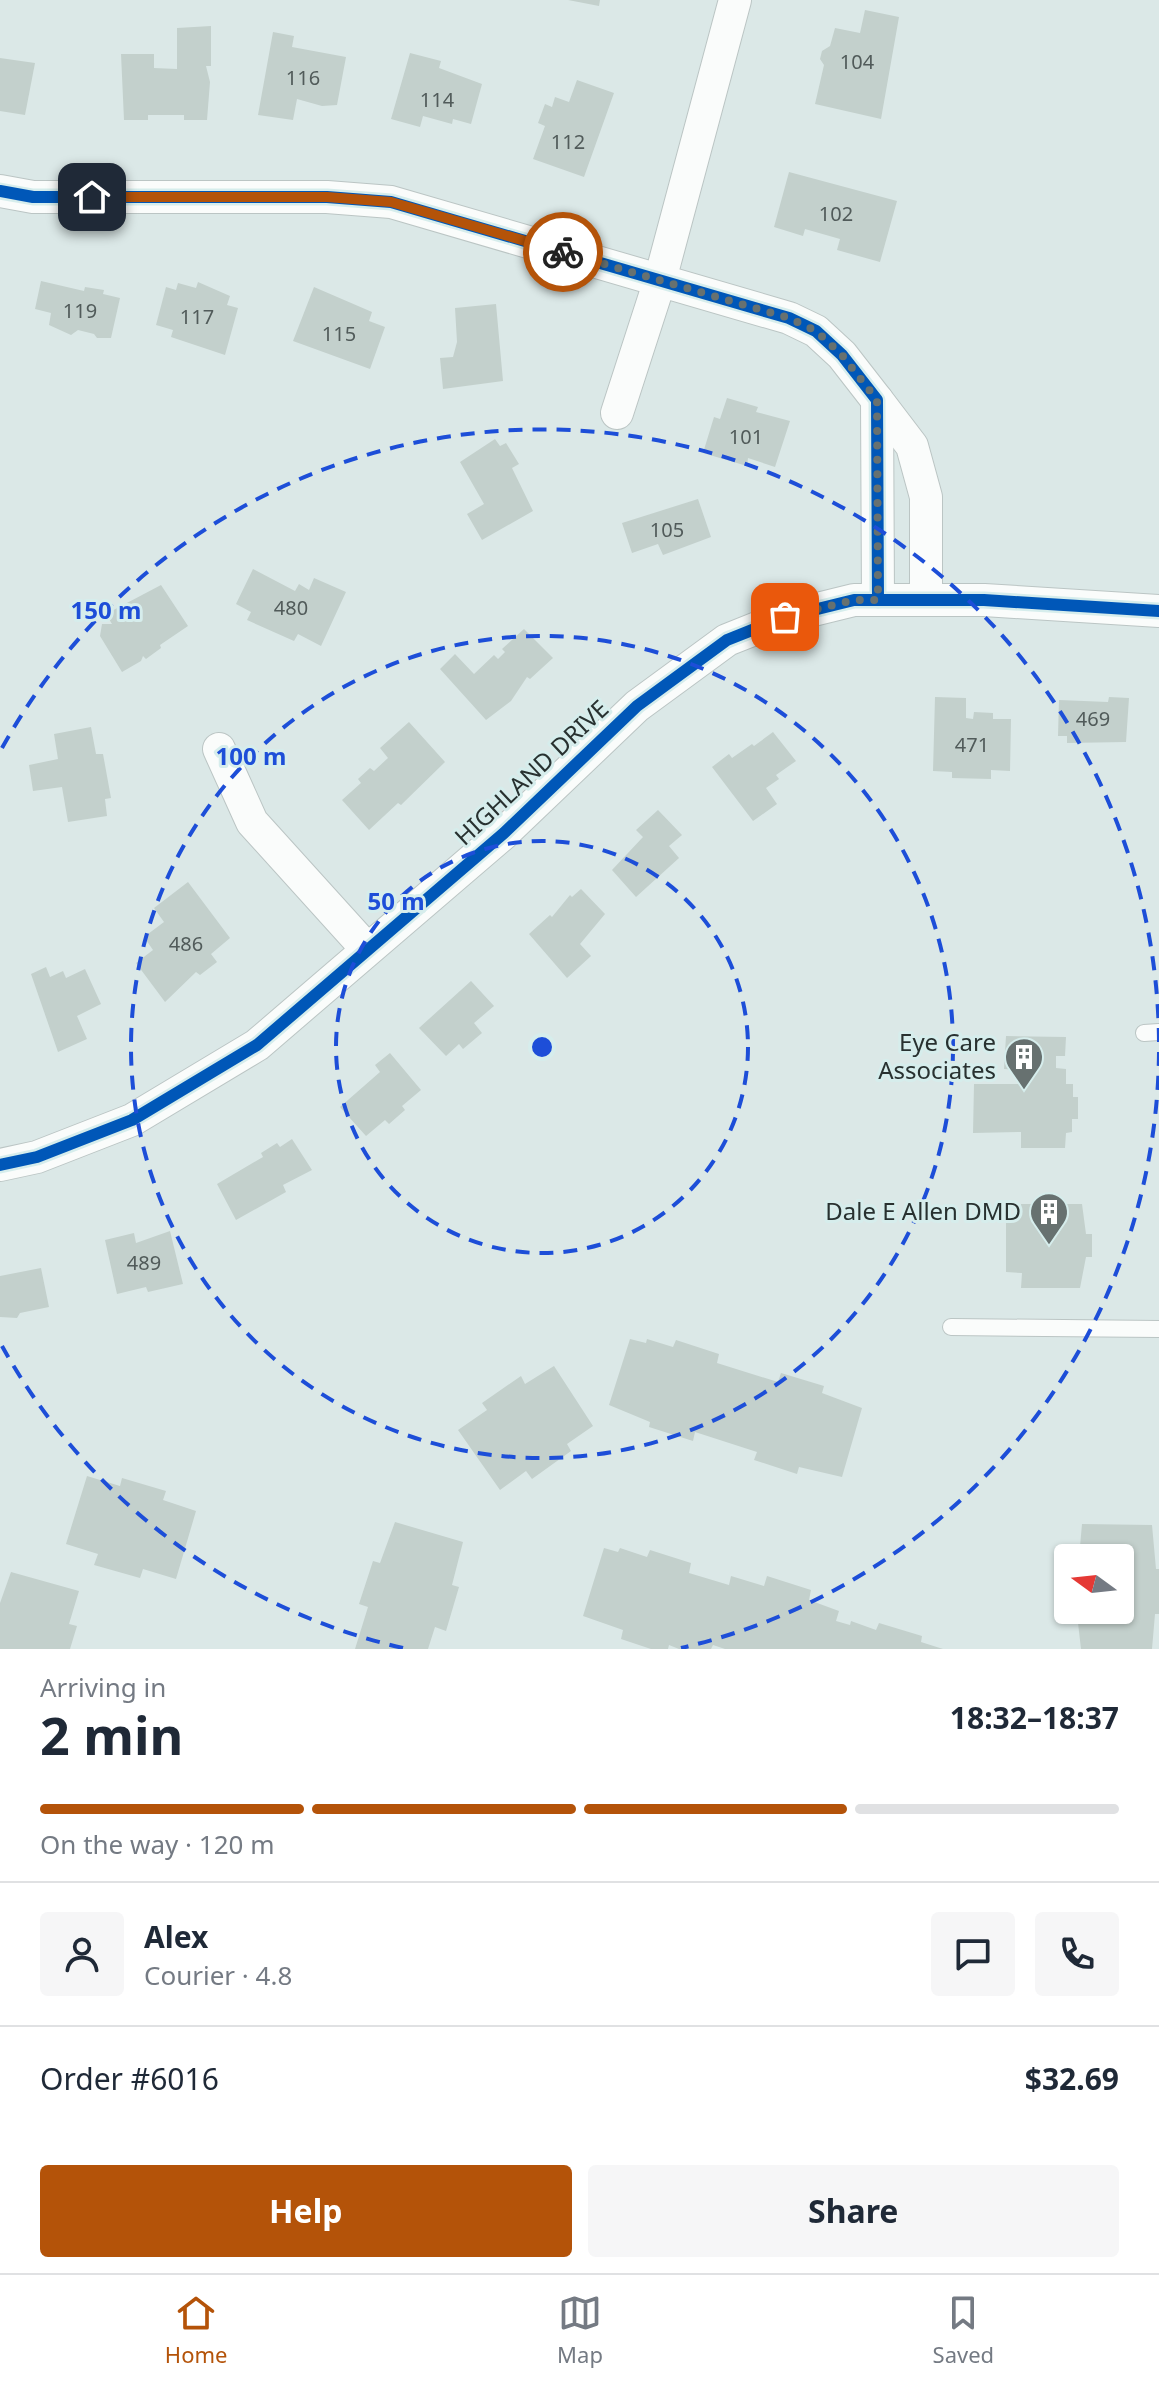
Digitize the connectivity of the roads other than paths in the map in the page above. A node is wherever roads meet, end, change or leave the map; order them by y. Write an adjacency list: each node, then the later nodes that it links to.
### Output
1 (735, 0): 3 (street)
2 (0, 191): 3 (street)
3 (660, 280): 4 (street); 5 (street)
4 (877, 400): 6 (street); 7 (street)
5 (617, 413)
6 (878, 600): 7 (street, HIGHLAND DRIVE); 10 (street, HIGHLAND DRIVE)
7 (926, 600): 8 (street, HIGHLAND DRIVE)
8 (1159, 611)
9 (219, 749): 10 (street)
10 (366, 948): 11 (street, HIGHLAND DRIVE)
11 (0, 1165)
12 (951, 1327): 13 (lane)
13 (1159, 1329)

